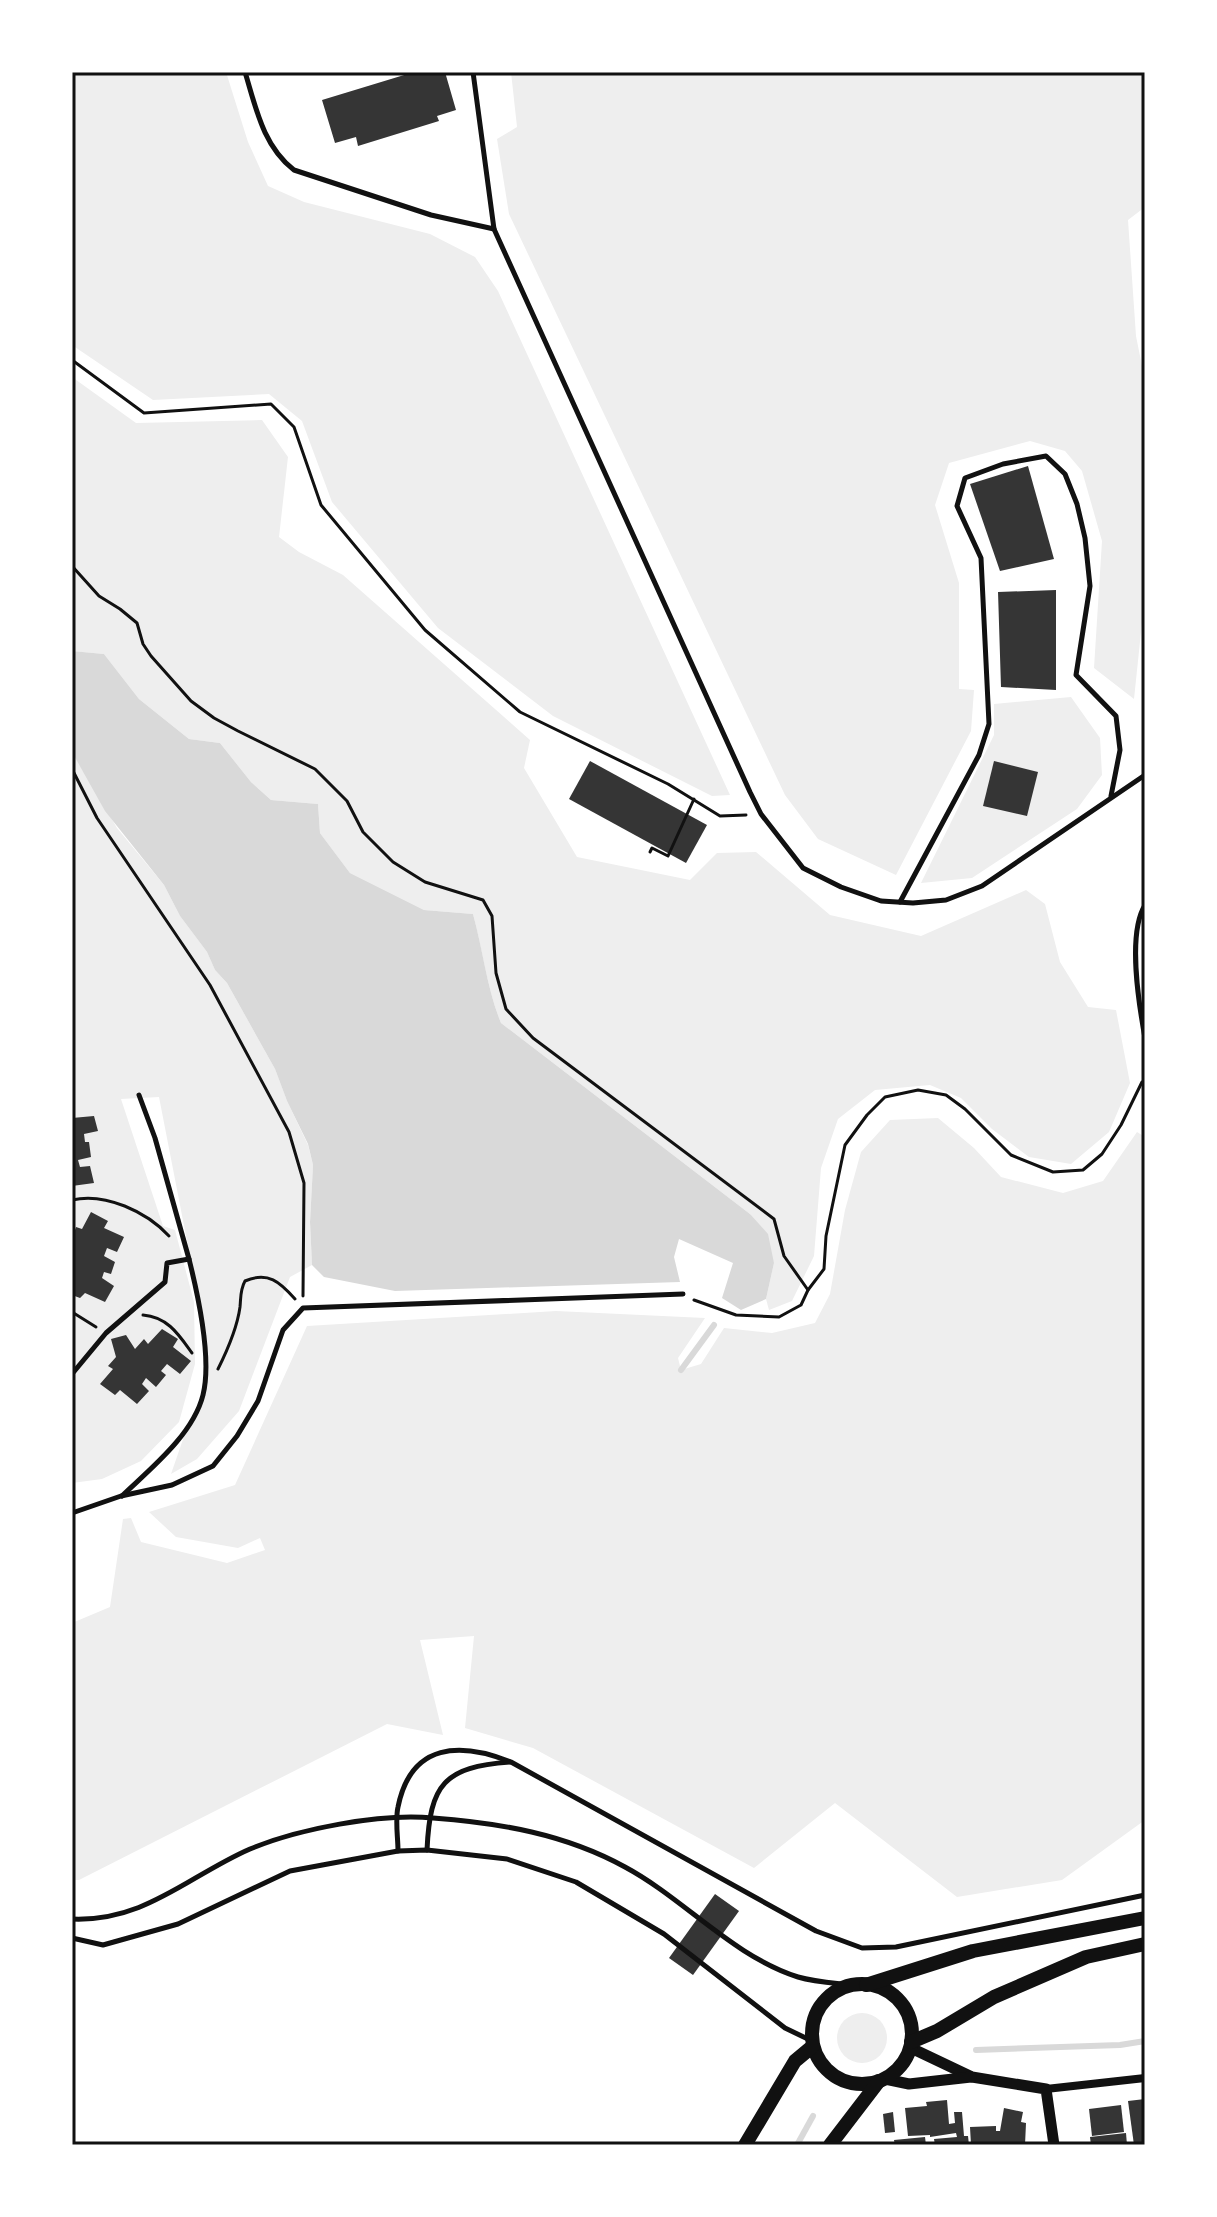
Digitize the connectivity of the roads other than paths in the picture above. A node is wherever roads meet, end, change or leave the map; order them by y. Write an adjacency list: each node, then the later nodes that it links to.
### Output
1 (245, 72): 3 (lane)
2 (473, 72): 3 (lane)
3 (494, 229): 6 (lane)
4 (1145, 775): 5 (lane)
5 (1111, 797): 6 (lane); 6 (lane)
6 (900, 902)
7 (1145, 905): 8 (lane)
8 (1143, 1002): 9 (lane)
9 (1145, 1038)
10 (139, 1095): 11 (lane)
11 (189, 1259): 13 (lane); 14 (lane)
12 (683, 1294): 14 (lane)
13 (72, 1374)
14 (121, 1496): 15 (lane)
15 (72, 1513)
16 (511, 1762): 17 (lane); 18 (lane); 21 (lane)
17 (397, 1816): 18 (lane); 20 (lane); 23 (lane)
18 (428, 1817): 19 (lane); 26 (lane)
19 (427, 1850): 20 (lane); 27 (lane)
20 (398, 1851): 24 (lane)
21 (1145, 1895)
22 (1145, 1918): 26 (main road)
23 (72, 1919)
24 (72, 1938)
25 (1145, 1944): 28 (main road)
26 (859, 1985): 27 (main road); 28 (main road)
27 (813, 2044): 31 (main road); 33 (main road)
28 (911, 2045): 29 (street); 31 (main road)
29 (972, 2077): 31 (street); 32 (street)
30 (1145, 2078): 32 (street)
31 (882, 2080): 34 (main road)
32 (1046, 2089): 35 (street)
33 (745, 2145)
34 (830, 2145)
35 (1054, 2145)

